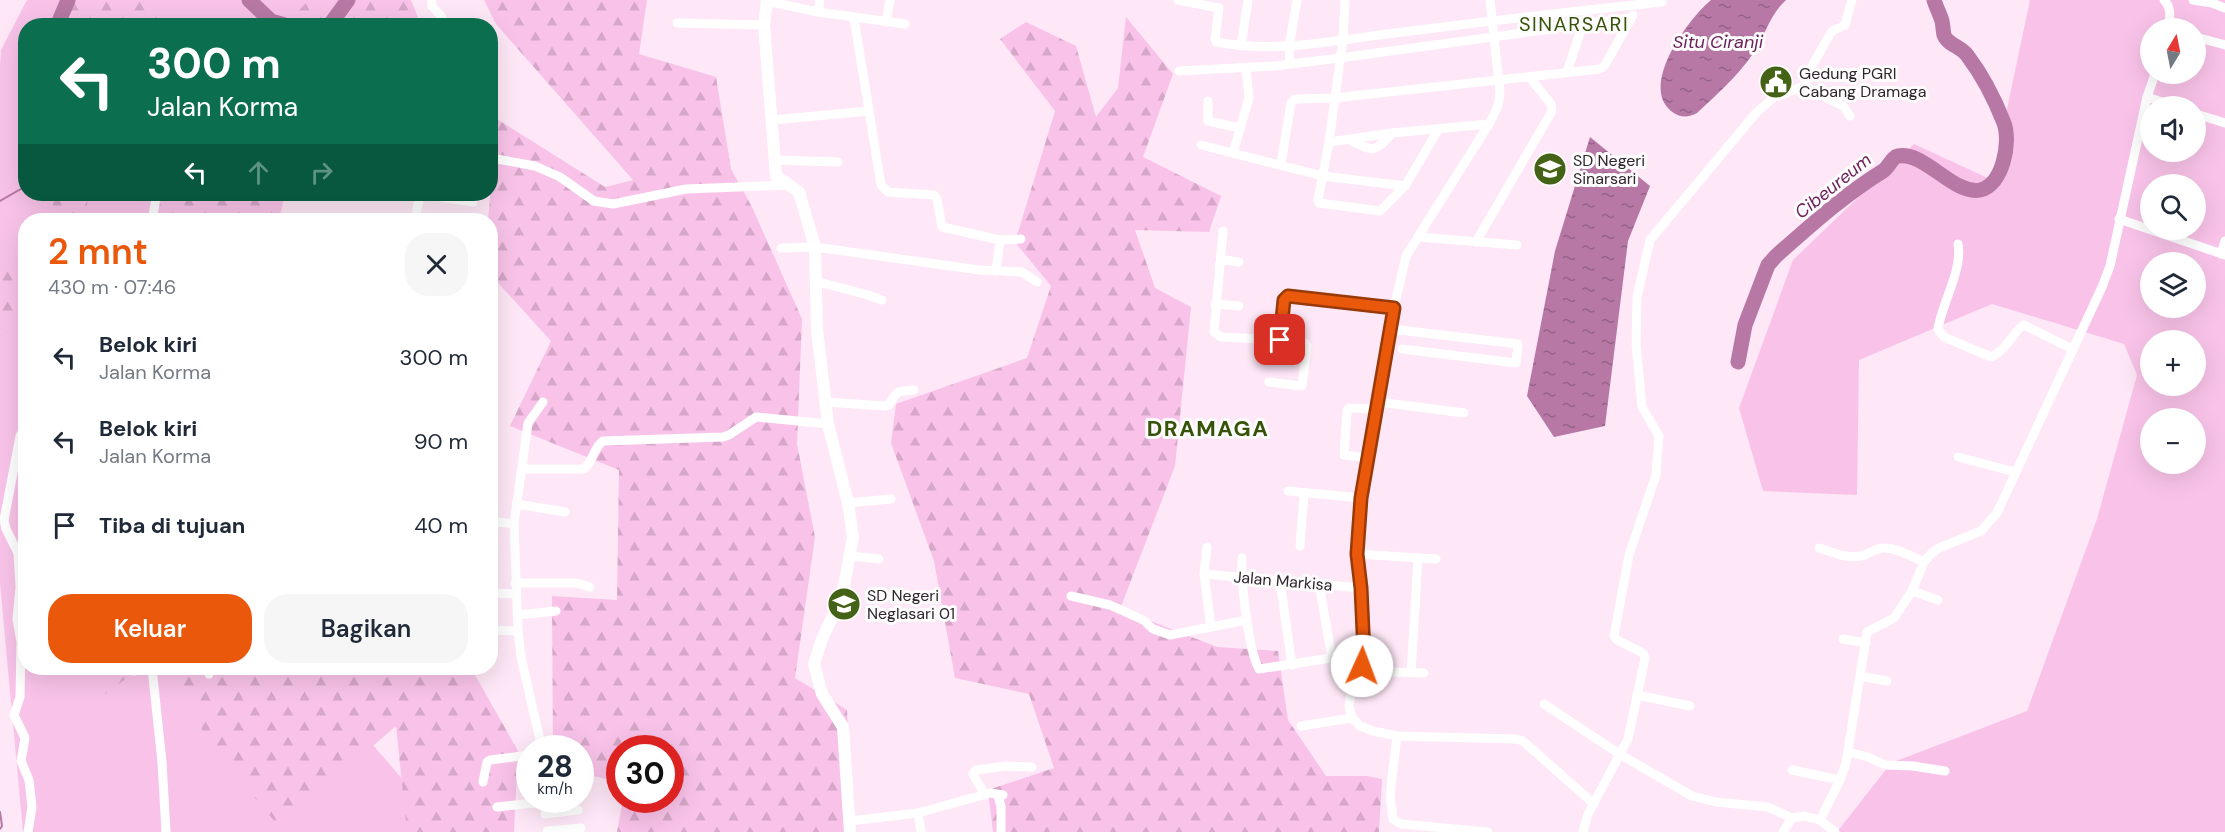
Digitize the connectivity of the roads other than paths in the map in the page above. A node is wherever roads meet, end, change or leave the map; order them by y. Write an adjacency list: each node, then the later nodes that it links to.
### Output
1 (432, 0): 17 (street)
2 (820, 0): 16 (street)
3 (890, 0): 22 (street)
4 (1178, 0): 31 (street)
5 (1248, 0): 31 (street)
6 (1297, 0): 32 (street)
7 (1346, 0): 28 (street)
8 (1490, 0): 21 (street)
9 (1852, 0): 40 (street)
10 (2164, 0): 20 (street)
11 (2193, 0): 15 (street)
12 (767, 1): 16 (street); 26 (street)
13 (1662, 2): 14 (street)
14 (1640, 4): 19 (street); 21 (street)
15 (2225, 8)
16 (818, 12): 18 (street)
17 (442, 18)
18 (854, 18): 22 (street); 43 (street)
19 (1631, 18): 25 (street); 37 (street)
20 (2171, 18)
21 (1491, 21): 27 (street); 28 (street)
22 (886, 22): 24 (street)
23 (677, 23): 26 (street)
24 (905, 24)
25 (1582, 24): 27 (street); 37 (street)
26 (764, 25): 46 (street)
27 (1493, 37): 33 (street); 39 (street)
28 (1343, 39): 32 (street); 33 (street)
29 (2206, 40): 30 (street)
30 (2225, 45)
31 (1241, 46): 32 (street)
32 (1288, 47): 34 (street)
33 (1340, 58): 34 (street); 41 (street)
34 (1290, 64): 35 (street)
35 (1246, 68): 36 (street); 49 (street)
36 (1179, 71)
37 (1567, 72): 38 (street)
38 (1530, 78): 39 (street); 70 (street)
39 (1499, 79): 41 (street); 48 (street)
40 (1804, 86): 44 (street); 153 (street)
41 (1334, 98): 52 (street); 58 (street)
42 (1208, 101): 49 (street)
43 (869, 111): 46 (street); 68 (street)
44 (1850, 116)
45 (2206, 117): 47 (street)
46 (773, 120): 56 (street)
47 (2225, 123)
48 (1489, 124): 51 (street); 66 (street)
49 (1240, 128): 54 (street)
50 (2140, 128): 64 (street)
51 (1438, 130): 52 (street); 61 (street)
52 (1329, 142): 59 (street)
53 (1201, 145): 54 (street)
54 (1233, 153): 58 (street)
55 (498, 159): 60 (street)
56 (774, 160): 57 (street); 60 (street)
57 (838, 162)
58 (1281, 164): 59 (street)
59 (1323, 176): 61 (street); 61 (street)
60 (789, 185): 73 (street)
61 (1405, 186)
62 (466, 201): 63 (street)
63 (473, 202)
64 (2119, 219): 75 (street); 88 (street)
65 (1223, 231): 77 (street)
66 (1418, 237): 70 (street); 84 (street)
67 (1021, 239): 68 (street)
68 (1000, 240): 78 (street)
69 (2225, 241): 75 (street)
70 (1476, 242): 72 (street)
71 (1958, 244): 88 (street)
72 (1516, 245)
73 (815, 247): 74 (street); 78 (street); 79 (street)
74 (781, 248)
75 (2223, 255)
76 (1239, 262): 77 (street)
77 (1219, 265): 82 (street)
78 (996, 271): 80 (street)
79 (815, 281): 81 (street); 92 (street)
80 (1037, 282)
81 (882, 300)
82 (1215, 304): 83 (street); 86 (street)
83 (1239, 306)
84 (1394, 308): 85 (street); 86 (street)
85 (1391, 329): 87 (street); 93 (street)
86 (1280, 340): 89 (street)
87 (1402, 349)
88 (2072, 349): 100 (street)
89 (1269, 382)
90 (914, 390): 92 (street)
91 (543, 402): 99 (street)
92 (826, 402): 95 (street)
93 (1378, 405): 94 (street); 98 (street); 98 (street)
94 (1464, 413)
95 (828, 424): 99 (street); 105 (street)
96 (18, 446): 113 (street)
97 (1958, 457): 100 (street)
98 (1369, 458): 103 (street)
99 (523, 469): 106 (street)
100 (2015, 472): 120 (street)
101 (1288, 491): 102 (street)
102 (1304, 493): 103 (street); 110 (street)
103 (1361, 498): 114 (street)
104 (891, 499): 105 (street)
105 (848, 503): 115 (street)
106 (516, 504): 107 (street); 109 (street)
107 (566, 512)
108 (498, 522): 109 (street)
109 (514, 524): 124 (street)
110 (1300, 546)
111 (1207, 547): 121 (street)
112 (1820, 548): 120 (street)
113 (18, 553)
114 (1357, 554): 118 (street); 127 (street)
115 (850, 556): 117 (street); 177 (street)
116 (1242, 558): 122 (street)
117 (879, 559)
118 (1418, 559): 119 (street); 147 (street)
119 (1436, 559)
120 (1924, 562): 128 (street)
121 (1204, 574): 122 (street, Jalan Markisa); 138 (street)
122 (1241, 577): 123 (street, Jalan Markisa); 136 (street)
123 (1280, 580): 125 (street, Jalan Markisa); 145 (street)
124 (516, 583): 126 (street); 130 (street)
125 (1319, 584): 127 (street, Jalan Markisa); 144 (street)
126 (590, 587)
127 (1361, 588): 143 (street)
128 (1912, 591): 132 (street); 142 (street)
129 (498, 593): 130 (street)
130 (515, 594): 135 (street)
131 (1071, 596): 138 (street)
132 (1938, 600)
133 (18, 609): 137 (street)
134 (556, 611): 135 (street)
135 (518, 615): 140 (street)
136 (1247, 620): 138 (street); 145 (street)
137 (18, 624)
138 (1211, 627)
139 (498, 630): 140 (street)
140 (518, 631): 158 (street)
141 (1843, 639): 142 (street)
142 (1866, 643): 151 (street)
143 (1364, 653): 144 (street); 146 (street)
144 (1332, 658): 145 (street)
145 (1292, 665)
146 (1360, 671): 147 (street); 156 (street)
147 (1411, 673): 148 (street)
148 (1424, 673)
149 (21, 675): 179 (street)
150 (153, 675): 180 (street)
151 (1860, 676): 152 (street); 160 (street)
152 (1887, 681)
153 (1637, 695): 155 (street); 161 (street)
154 (1544, 704): 161 (street)
155 (1690, 706)
156 (1352, 718): 157 (street); 159 (street)
157 (1301, 726)
158 (539, 735)
159 (1396, 736): 169 (street); 184 (street)
160 (1848, 752): 165 (street); 166 (street)
161 (1621, 755): 169 (street); 175 (street)
162 (516, 757): 167 (street)
163 (1032, 767): 168 (street)
164 (1792, 770): 166 (street)
165 (1945, 771)
166 (1840, 780): 176 (street)
167 (483, 782)
168 (985, 795): 173 (street); 183 (street)
169 (1594, 804): 185 (street)
170 (516, 805): 171 (street)
171 (497, 807)
172 (552, 813): 174 (street)
173 (918, 813): 177 (street); 182 (street)
174 (544, 814): 181 (street)
175 (1792, 818): 176 (street); 186 (street)
176 (1820, 820): 187 (street)
177 (850, 826)
178 (581, 828): 181 (street)
179 (28, 832)
180 (166, 832)
181 (547, 832)
182 (921, 832)
183 (1001, 832)
184 (1488, 832)
185 (1583, 832)
186 (1783, 832)
187 (1835, 832)

